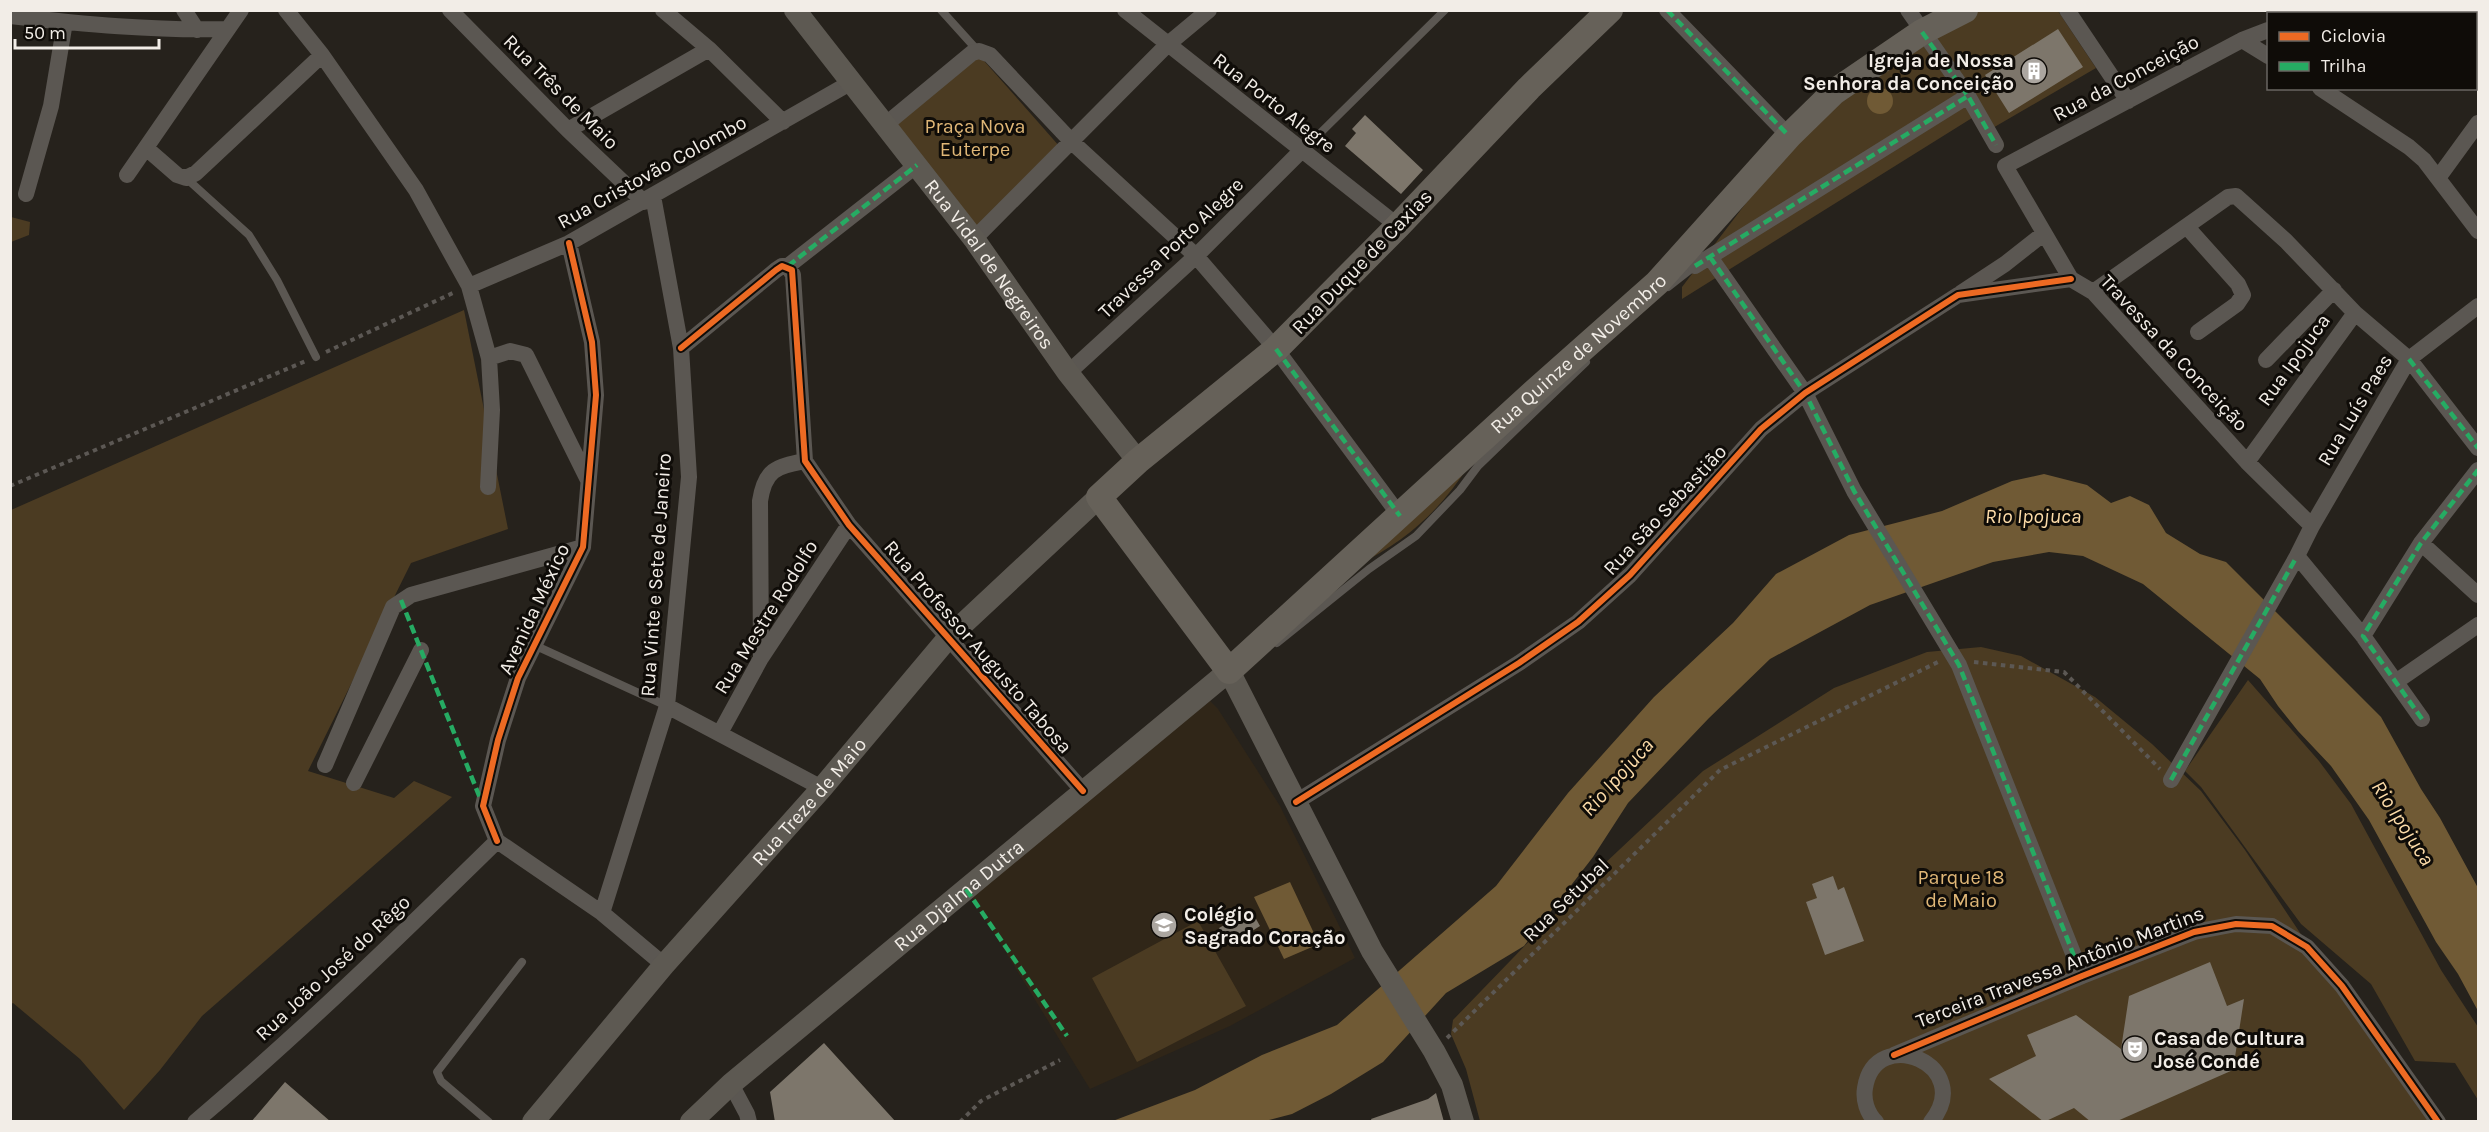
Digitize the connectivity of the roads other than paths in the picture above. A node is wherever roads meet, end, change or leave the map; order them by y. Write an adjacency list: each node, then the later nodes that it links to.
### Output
1 (184, 10): 19 (street)
2 (241, 10): 18 (street)
3 (286, 10): 26 (street)
4 (663, 10): 24 (street)
5 (795, 10): 28 (main road, Rua Vidal de Negreiros)
6 (942, 10): 25 (lane)
7 (1125, 10): 23 (street, Rua Porto Alegre)
8 (1209, 10): 23 (street)
9 (1445, 10): 40 (lane)
10 (1610, 10): 49 (main road, Rua Duque de Caxias)
11 (1667, 10): 36 (street)
12 (1908, 10): 21 (street)
13 (1965, 10): 21 (main road, Rua Quinze de Novembro)
14 (2067, 10): 31 (street)
15 (453, 12): 35 (street, Rua Três de Maio)
16 (10, 16): 17 (street)
17 (65, 22): 19 (street); 46 (street)
18 (228, 29): 19 (street); 39 (street)
19 (197, 30)
20 (2267, 30): 22 (street, Rua da Conceição)
21 (1922, 32): 30 (street); 36 (main road, Rua Quinze de Novembro)
22 (2242, 40): 27 (street); 31 (street, Rua da Conceição)
23 (1167, 45): 37 (street); 40 (street, Rua Porto Alegre)
24 (709, 49): 32 (street); 35 (street)
25 (979, 51): 34 (street); 37 (street)
26 (322, 55): 44 (street); 61 (street)
27 (2267, 55)
28 (850, 83): 32 (street, Rua Cristovão Colombo); 34 (main road, Rua Vidal de Negreiros)
29 (2323, 90): 45 (street)
30 (1968, 96): 38 (street); 56 (street)
31 (2128, 101): 42 (street, Rua da Conceição)
32 (783, 123): 47 (street, Rua Cristovão Colombo)
33 (2478, 123): 45 (street)
34 (885, 125): 41 (main road, Rua Vidal de Negreiros)
35 (568, 130): 47 (street, Rua Três de Maio)
36 (1789, 136): 48 (main road, Rua Quinze de Novembro)
37 (1072, 142): 54 (street); 57 (street)
38 (1996, 145)
39 (146, 148): 43 (street); 44 (street)
40 (1301, 151): 49 (street, Rua Porto Alegre); 57 (street, Travessa Porto Alegre)
41 (917, 165): 54 (main road, Rua Vidal de Negreiros); 58 (street)
42 (2005, 166): 52 (street, Travessa da Conceição)
43 (127, 175)
44 (186, 178): 72 (lane)
45 (2438, 178): 51 (street)
46 (26, 194)
47 (648, 199): 55 (street, Rua Cristovão Colombo); 69 (street, Rua Vinte e Sete de Janeiro)
48 (1733, 199): 53 (lane); 86 (main road, Rua Quinze de Novembro)
49 (1398, 226): 70 (main road, Rua Duque de Caxias)
50 (2187, 227): 62 (street); 63 (street); 68 (street)
51 (2478, 231)
52 (2043, 234): 60 (street, Travessa da Conceição); 64 (street, Rua São Sebastião)
53 (1711, 237)
54 (974, 239): 76 (main road, Rua Vidal de Negreiros)
55 (569, 243): 61 (street, Rua Cristovão Colombo); 83 (street, Avenida México)
56 (1708, 252): 59 (street); 77 (street)
57 (1196, 256): 70 (street); 76 (street, Travessa Porto Alegre)
58 (788, 266): 69 (street); 79 (street)
59 (1695, 266): 67 (lane)
60 (2071, 279): 63 (street, Travessa da Conceição); 64 (street, Rua São Sebastião)
61 (469, 286): 73 (street)
62 (2334, 290): 66 (street); 75 (street)
63 (2093, 292): 81 (street, Travessa da Conceição)
64 (1958, 295): 77 (street, Rua São Sebastião)
65 (2478, 306): 74 (street, Rua Luís Paes)
66 (2355, 313): 74 (street); 81 (street, Rua Ipojuca)
67 (1635, 316)
68 (2198, 332)
69 (681, 348): 102 (street, Rua Vinte e Sete de Janeiro)
70 (1276, 350): 80 (main road, Rua Duque de Caxias); 86 (street)
71 (1594, 354): 98 (lane)
72 (316, 357)
73 (489, 358): 83 (street); 84 (street)
74 (2409, 359): 78 (street); 88 (street, Rua Luís Paes)
75 (2266, 360)
76 (1068, 373): 80 (main road, Rua Vidal de Negreiros)
77 (1804, 393): 110 (street, Rua São Sebastião); 115 (street)
78 (2478, 448)
79 (805, 461): 87 (street, Rua Professor Augusto Tabosa); 99 (street)
80 (1138, 461): 85 (main road, Rua Duque de Caxias)
81 (2247, 462): 88 (street, Travessa da Conceição)
82 (2478, 470): 89 (street)
83 (588, 480): 90 (street, Avenida México)
84 (488, 487)
85 (1099, 497): 95 (main road, Rua Treze de Maio); 100 (main road)
86 (1400, 516): 100 (main road, Rua Quinze de Novembro)
87 (849, 525): 95 (street, Rua Professor Augusto Tabosa); 99 (street, Rua Mestre Rodolfo)
88 (2312, 526): 91 (street, Rua Luís Paes)
89 (2421, 543): 92 (street); 94 (street)
90 (583, 547): 96 (street, Avenida México); 105 (street)
91 (2296, 557): 94 (street); 106 (street, Rua Luís Paes)
92 (2478, 596)
93 (2478, 625): 101 (street)
94 (2363, 636): 101 (street)
95 (948, 638): 108 (main road, Rua Treze de Maio); 109 (street, Rua Professor Augusto Tabosa)
96 (534, 645): 102 (lane); 111 (street, Avenida México)
97 (421, 650): 107 (street)
98 (1269, 651)
99 (761, 658): 104 (street, Rua Mestre Rodolfo)
100 (1235, 675): 109 (main road, Rua Djalma Dutra); 110 (main road)
101 (2397, 681): 103 (street)
102 (667, 706): 104 (street); 112 (street, Rua Vinte e Sete de Janeiro)
103 (2421, 718)
104 (720, 733): 108 (street)
105 (325, 765)
106 (2171, 780)
107 (354, 783)
108 (822, 788): 114 (main road, Rua Treze de Maio)
109 (1083, 791): 117 (main road, Rua Djalma Dutra)
110 (1296, 802): 123 (main road)
111 (497, 841): 112 (street); 118 (street, Rua João José do Rêgo)
112 (602, 914): 114 (street)
113 (522, 962): 119 (lane)
114 (664, 965): 120 (main road, Rua Treze de Maio)
115 (2082, 976): 116 (street, Terceira Travessa Antônio Martins); 126 (street, Terceira Travessa Antônio Martins)
116 (1894, 1055): 124 (street, Terceira Travessa Antônio Martins); 125 (street)
117 (731, 1084): 121 (main road, Rua Djalma Dutra); 122 (street)
118 (195, 1122)
119 (489, 1122)
120 (533, 1122)
121 (691, 1122)
122 (749, 1122)
123 (1463, 1122)
124 (1876, 1122)
125 (1931, 1122)
126 (2438, 1122)

